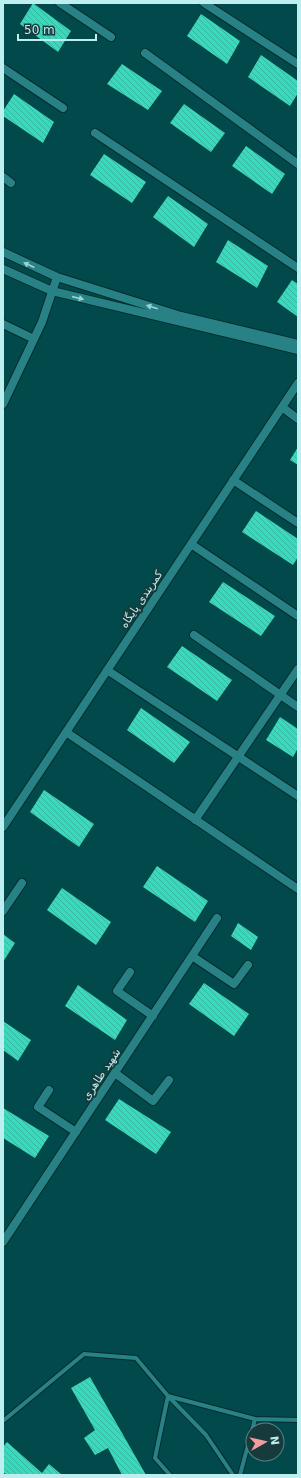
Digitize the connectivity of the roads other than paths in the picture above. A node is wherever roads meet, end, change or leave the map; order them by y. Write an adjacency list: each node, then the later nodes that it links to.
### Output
1 (60, 3): 3 (street)
2 (204, 3): 5 (street)
3 (111, 37)
4 (145, 53): 9 (street)
5 (298, 64)
6 (3, 68): 7 (street)
7 (63, 108)
8 (95, 133): 13 (street)
9 (298, 164)
10 (3, 177): 11 (street)
11 (11, 183)
12 (3, 252): 15 (street, one-way to 12)
13 (298, 268)
14 (3, 269): 16 (street)
15 (56, 278): 16 (street); 19 (street, one-way to 15)
16 (52, 291): 18 (street); 20 (street, one-way to 20)
17 (3, 324): 18 (street)
18 (34, 340): 22 (street)
19 (298, 344)
20 (298, 350)
21 (298, 383): 23 (street, کمربندی پایگاه)
22 (3, 404)
23 (282, 407): 24 (street); 25 (street, کمربندی پایگاه)
24 (298, 419)
25 (233, 480): 26 (street); 27 (street, کمربندی پایگاه)
26 (298, 523)
27 (191, 544): 28 (street); 31 (street, کمربندی پایگاه)
28 (298, 616)
29 (194, 635): 32 (street)
30 (298, 668): 32 (street)
31 (107, 670): 34 (street, کمربندی پایگاه); 35 (street)
32 (280, 695): 33 (street); 35 (street)
33 (298, 707)
34 (66, 732): 37 (street); 38 (street, کمربندی پایگاه)
35 (239, 757): 36 (street); 37 (street)
36 (298, 796)
37 (195, 820): 40 (street)
38 (3, 827)
39 (22, 883): 41 (street)
40 (298, 889)
41 (3, 911)
42 (217, 918): 43 (street, شهید طاهری)
43 (192, 956): 44 (street); 46 (street, شهید طاهری)
44 (248, 965)
45 (130, 972): 46 (street)
46 (153, 1016): 47 (street, شهید طاهری)
47 (115, 1073): 48 (street); 50 (street, شهید طاهری)
48 (169, 1080)
49 (49, 1090): 50 (street)
50 (76, 1132): 51 (street, شهید طاهری)
51 (3, 1242)
52 (168, 1396): 53 (lane); 55 (lane); 56 (lane); 57 (lane)
53 (255, 1419): 54 (lane); 58 (lane)
54 (298, 1420)
55 (3, 1421)
56 (170, 1475)
57 (233, 1475)
58 (240, 1475)

